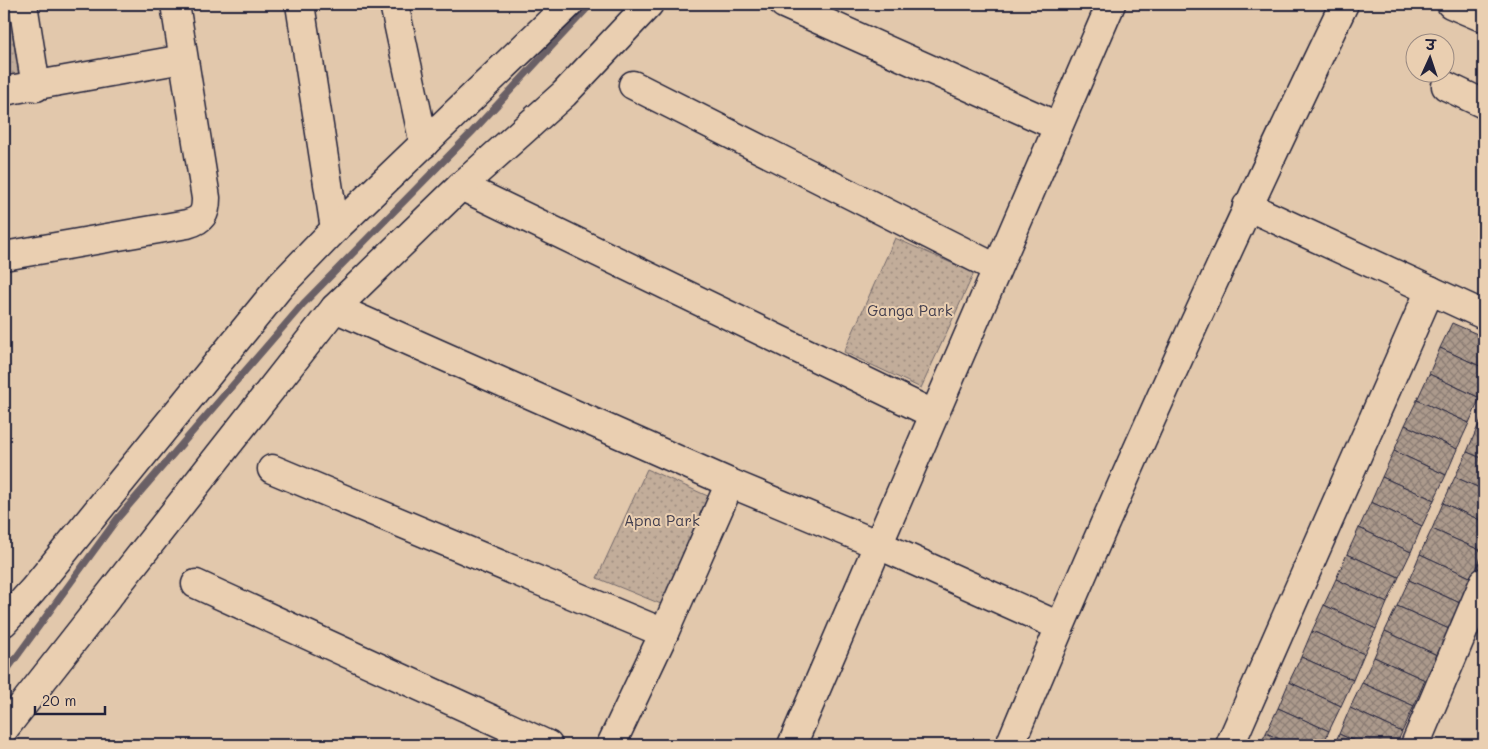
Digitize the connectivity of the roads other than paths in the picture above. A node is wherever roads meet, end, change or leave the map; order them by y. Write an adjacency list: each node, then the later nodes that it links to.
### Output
1 (22, 4): 14 (street)
2 (175, 4): 12 (street)
3 (300, 4): 22 (street)
4 (569, 4): 19 (street)
5 (649, 4): 20 (street)
6 (784, 4): 18 (street)
7 (1344, 4): 21 (street)
8 (1451, 4): 11 (street)
9 (400, 5): 19 (street)
10 (1105, 5): 18 (street)
11 (1484, 18)
12 (183, 58): 14 (street); 23 (street)
13 (633, 85): 24 (street)
14 (36, 86): 16 (street)
15 (1446, 86): 17 (street)
16 (4, 91)
17 (1484, 104)
18 (1057, 126): 24 (street)
19 (424, 144): 22 (street)
20 (461, 186): 26 (street); 28 (street)
21 (1247, 206): 25 (street); 35 (street)
22 (335, 229): 34 (street)
23 (4, 256)
24 (996, 268): 28 (street)
25 (1430, 290): 27 (street); 42 (street)
26 (335, 308): 30 (street); 37 (street)
27 (1484, 315)
28 (934, 414): 31 (street)
29 (272, 469): 36 (street)
30 (730, 483): 31 (street); 36 (street)
31 (879, 546): 35 (street); 40 (street)
32 (1484, 582): 43 (street)
33 (196, 584): 38 (street)
34 (4, 622)
35 (1059, 626): 41 (street)
36 (664, 633): 39 (street)
37 (4, 729)
38 (548, 745)
39 (611, 745)
40 (792, 745)
41 (1010, 745)
42 (1230, 745)
43 (1415, 745)

